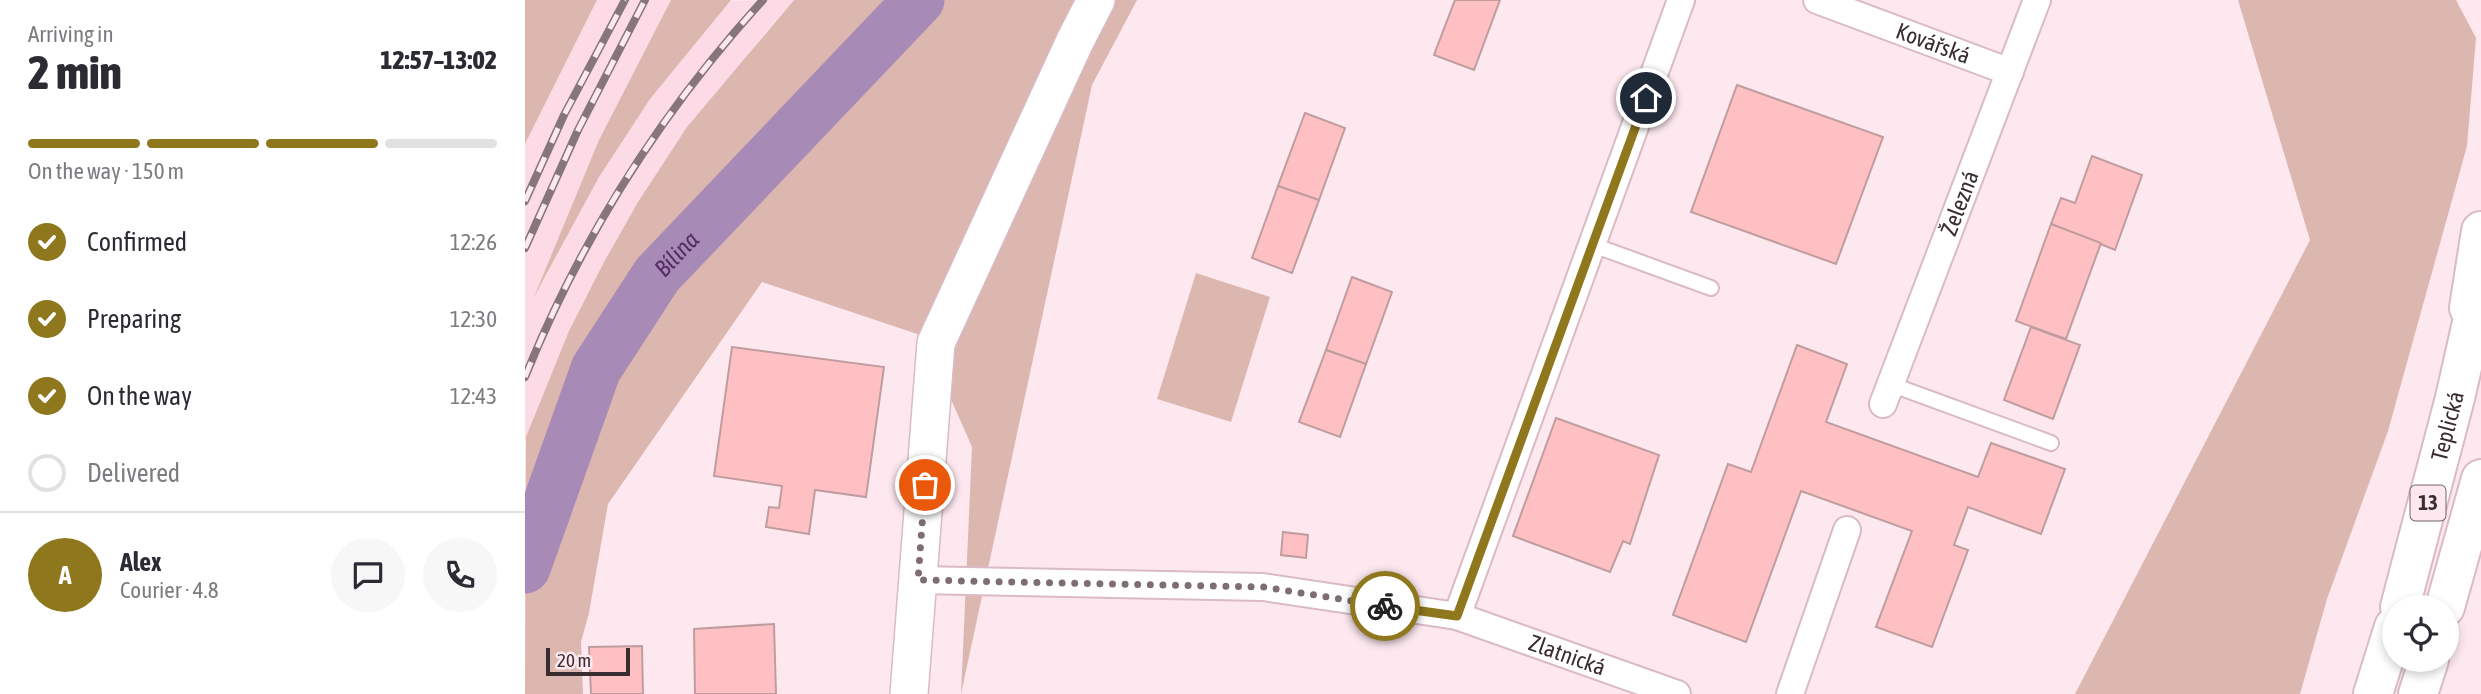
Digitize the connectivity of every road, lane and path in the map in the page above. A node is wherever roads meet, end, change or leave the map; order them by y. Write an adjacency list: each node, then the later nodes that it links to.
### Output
1 (1096, 0): 15 (street)
2 (1681, 0): 7 (street)
3 (1817, 0): 5 (street, Kovářská)
4 (2037, 0): 5 (street, Železná)
5 (2010, 72): 10 (street, Železná)
6 (2481, 231): 11 (highway)
7 (1593, 245): 9 (lane); 18 (street)
8 (2481, 283): 11 (highway, Teplická / 13)
9 (1711, 288)
10 (1887, 394): 12 (lane)
11 (2455, 398): 16 (highway, Teplická / 13)
12 (2050, 443)
13 (2481, 479): 17 (highway, Teplická / 13)
14 (1847, 530): 24 (street)
15 (918, 580): 18 (street, Zlatnická); 22 (street)
16 (2403, 595)
17 (2448, 595)
18 (1457, 616): 21 (street, Zlatnická)
19 (2382, 665): 25 (highway)
20 (2425, 672): 26 (highway)
21 (1638, 688): 23 (street, Zlatnická)
22 (909, 694)
23 (1677, 694)
24 (1790, 694)
25 (2373, 694)
26 (2418, 694)

